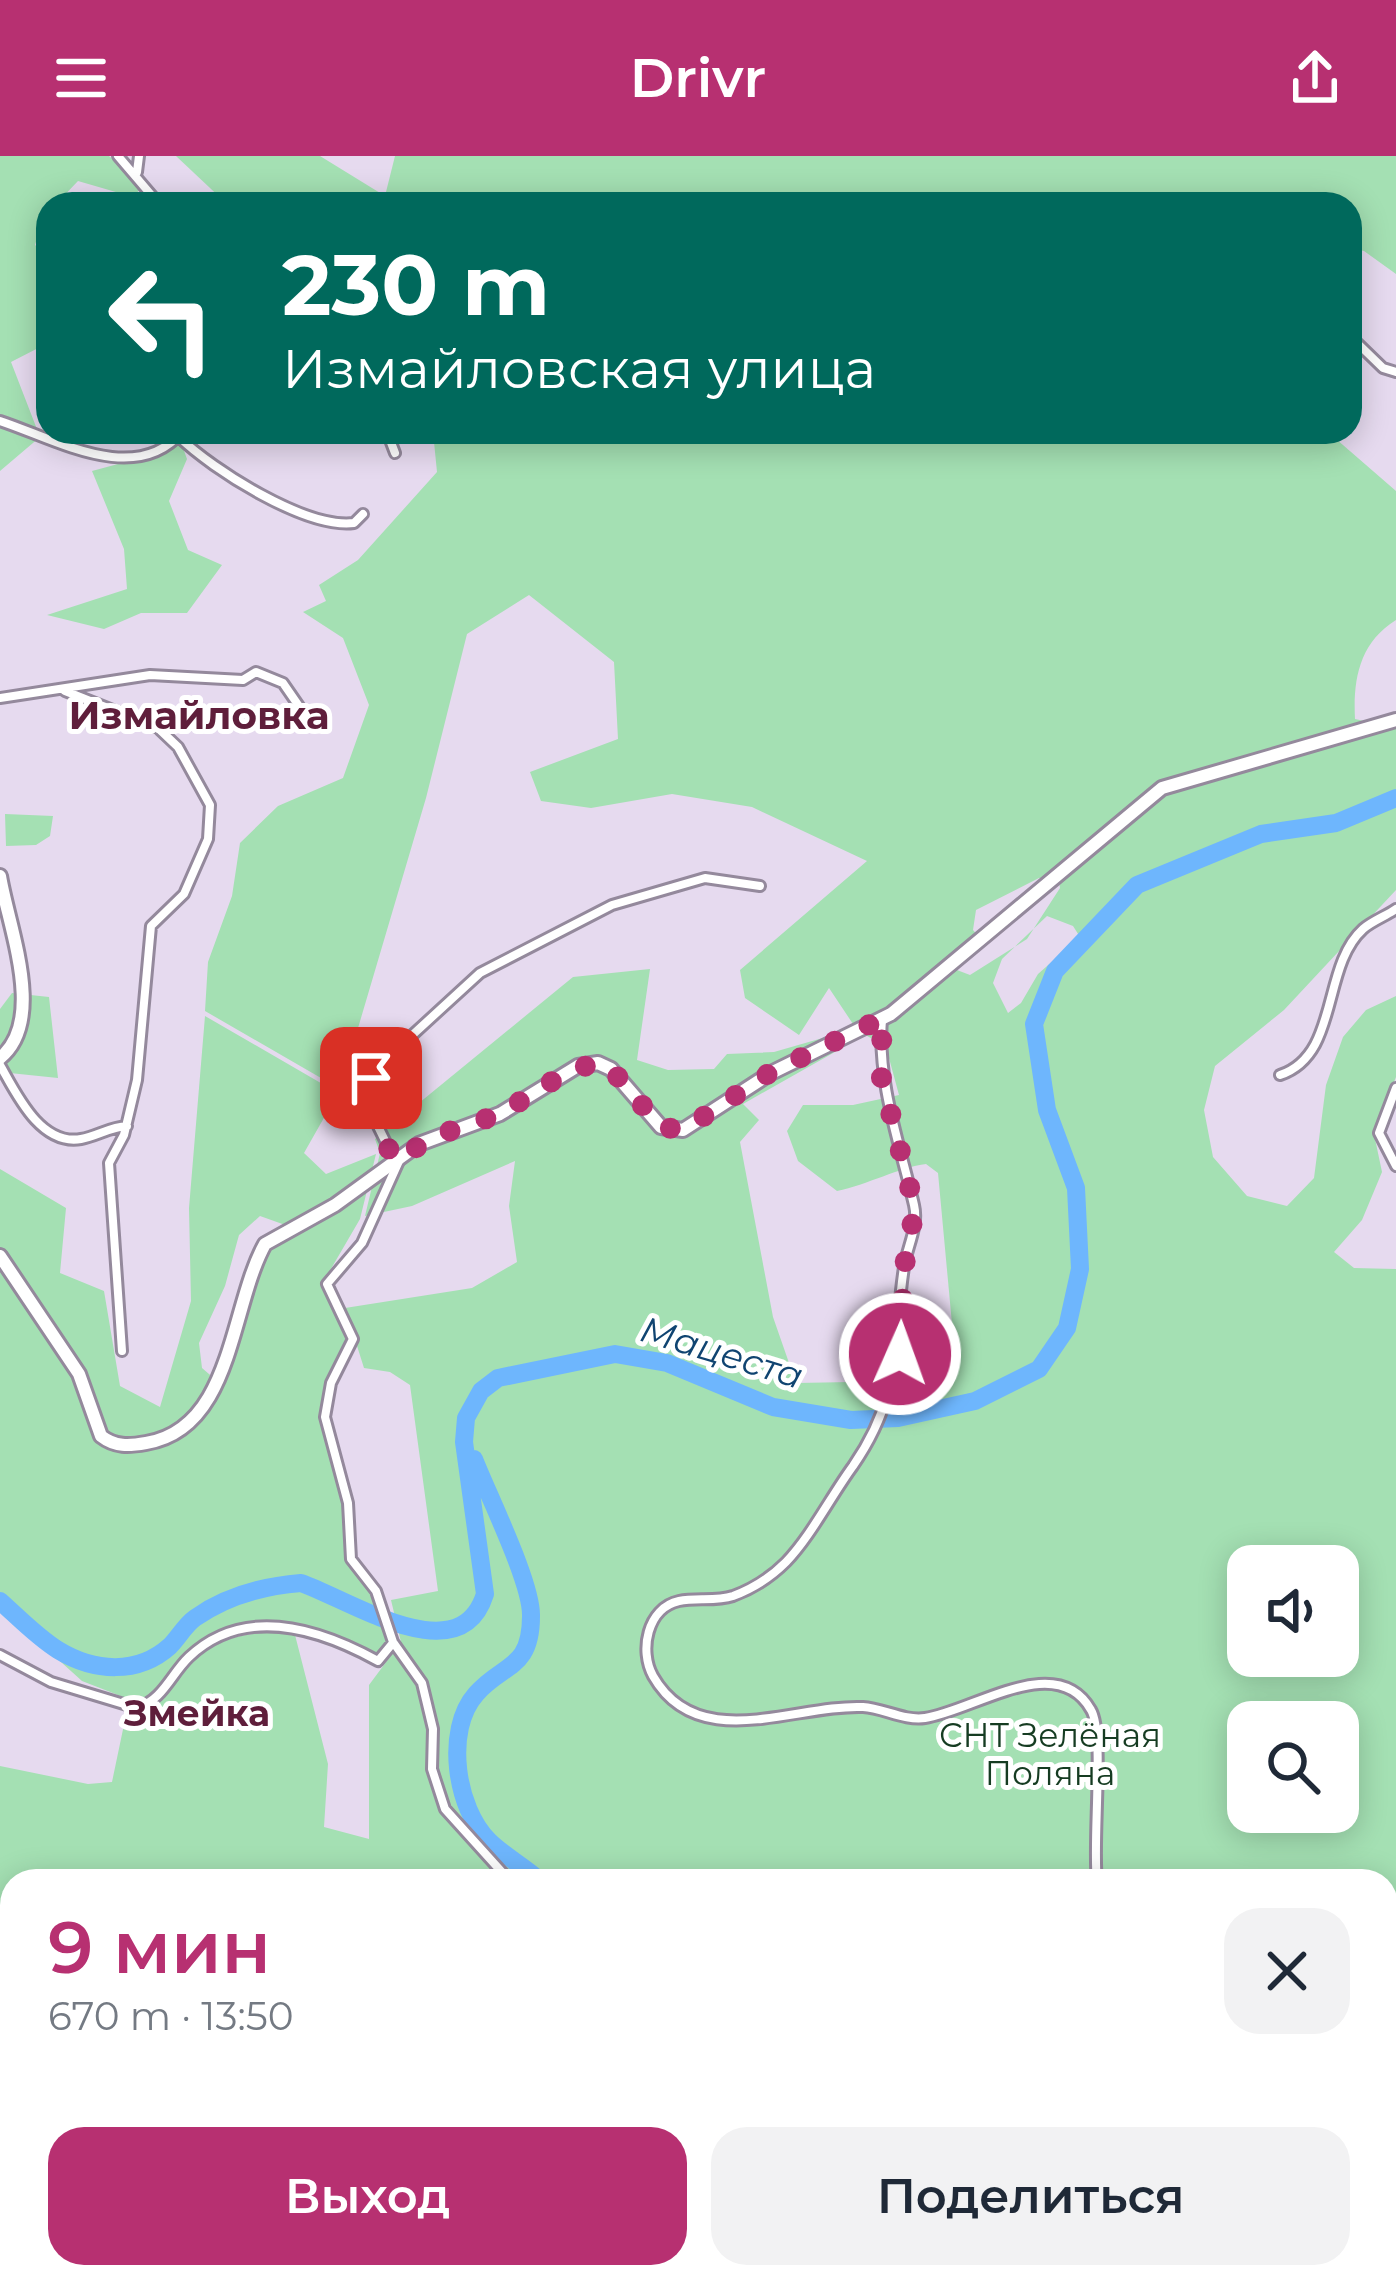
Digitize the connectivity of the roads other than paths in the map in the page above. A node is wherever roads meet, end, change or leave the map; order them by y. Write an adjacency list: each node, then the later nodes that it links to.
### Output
1 (118, 156): 3 (street)
2 (140, 156): 3 (street)
3 (136, 174): 4 (street)
4 (150, 192)
5 (1362, 348): 6 (street)
6 (1396, 372)
7 (0, 421): 8 (street)
8 (36, 433)
9 (68, 444): 10 (street)
10 (166, 444)
11 (192, 444): 14 (street)
12 (392, 444): 13 (street)
13 (395, 453)
14 (363, 514)
15 (65, 691): 16 (street); 17 (street); 26 (street)
16 (0, 698)
17 (303, 712)
18 (1396, 720): 22 (street)
19 (0, 876): 23 (street)
20 (760, 886): 27 (street)
21 (1396, 909): 24 (street)
22 (883, 1018): 27 (street); 34 (street)
23 (0, 1061): 26 (street)
24 (1280, 1076)
25 (1396, 1088): 28 (street)
26 (127, 1126): 30 (street)
27 (398, 1157): 29 (street); 31 (street)
28 (1396, 1166)
29 (0, 1256)
30 (122, 1351)
31 (393, 1642): 32 (street); 33 (street)
32 (0, 1654)
33 (499, 1869)
34 (1095, 1869)

